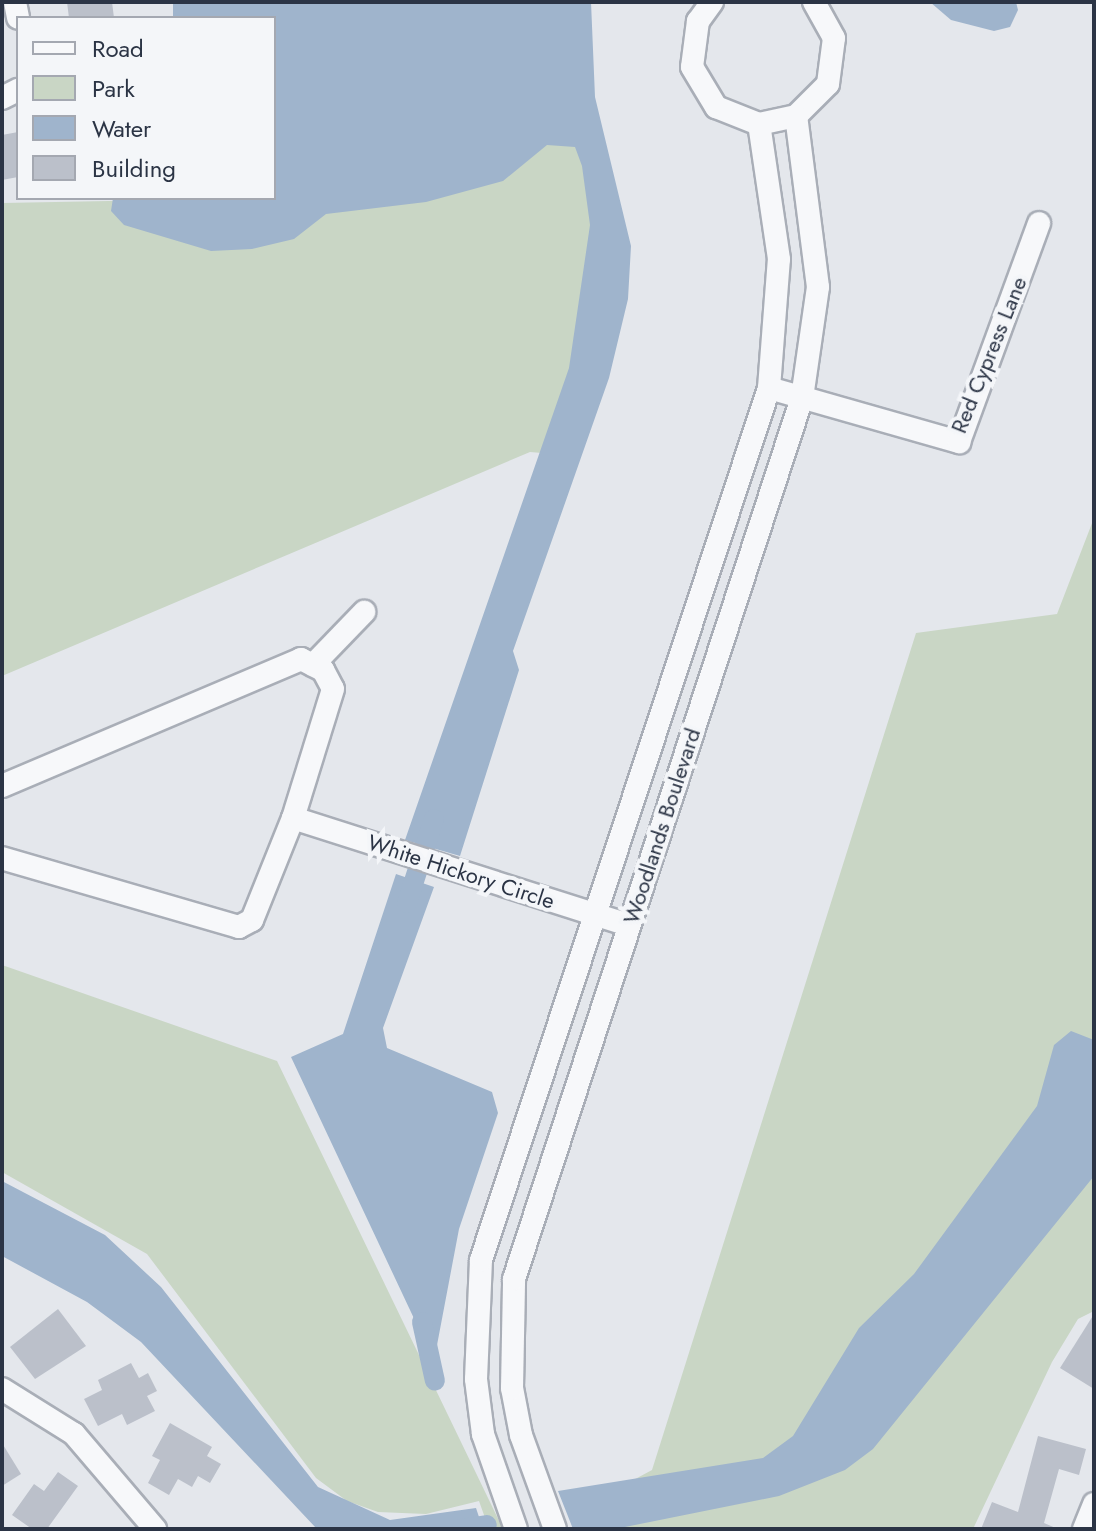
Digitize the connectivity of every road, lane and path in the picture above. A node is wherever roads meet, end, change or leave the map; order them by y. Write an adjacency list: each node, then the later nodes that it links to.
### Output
1 (712, 2): 4 (street)
2 (814, 2): 3 (street)
3 (796, 116): 4 (street); 7 (street, Woodlands Boulevard)
4 (759, 124): 6 (street, Woodlands Boulevard)
5 (1039, 223): 7 (street, Red Cypress Lane)
6 (769, 388): 7 (street, Red Cypress Lane); 13 (street, Woodlands Boulevard)
7 (802, 398): 14 (street, Woodlands Boulevard)
8 (364, 612): 9 (street)
9 (313, 665): 10 (street); 11 (street)
10 (2, 786)
11 (293, 818): 12 (street); 13 (street, White Hickory Circle)
12 (2, 858)
13 (594, 916): 14 (street, White Hickory Circle); 18 (street, Woodlands Boulevard)
14 (629, 925): 19 (street, Woodlands Boulevard)
15 (2, 1389): 17 (street)
16 (1094, 1504): 20 (street)
17 (155, 1529)
18 (516, 1529)
19 (555, 1529)
20 (1084, 1529)

